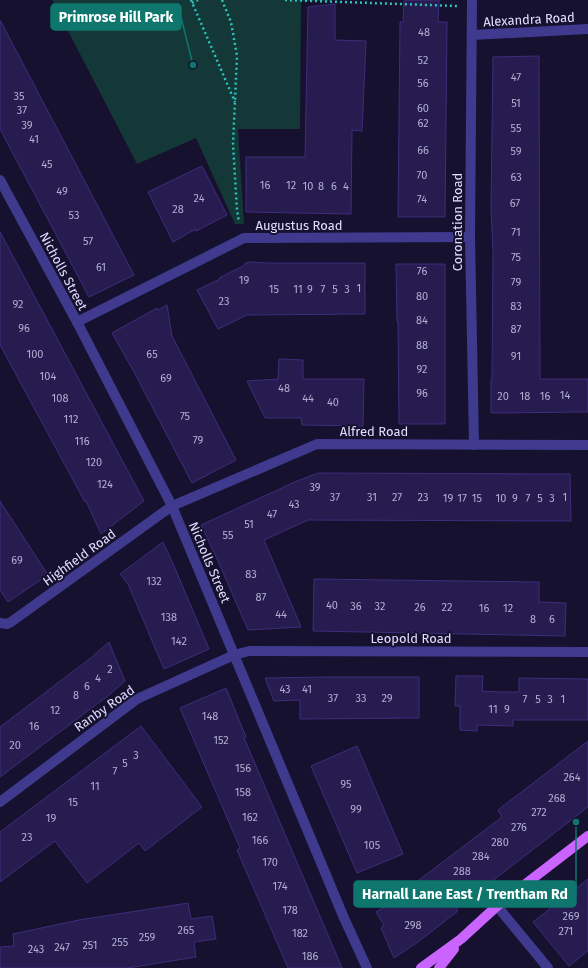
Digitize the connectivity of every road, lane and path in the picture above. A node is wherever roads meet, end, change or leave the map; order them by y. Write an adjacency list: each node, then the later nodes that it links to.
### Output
1 (198, 0): 4 (path)
2 (222, 0): 8 (path)
3 (285, 0): 5 (path)
4 (191, 2): 8 (path)
5 (472, 3): 7 (street, Coronation Road)
6 (588, 29): 7 (street, Alexandra Road)
7 (472, 35): 11 (street, Coronation Road)
8 (236, 104): 10 (path)
9 (0, 180): 12 (street, Nicholls Street)
10 (244, 238): 11 (street, Augustus Road); 12 (street, Augustus Road)
11 (470, 238): 13 (street, Coronation Road)
12 (76, 322): 15 (street, Nicholls Street)
13 (474, 445): 14 (street, Alfred Road); 15 (street, Alfred Road)
14 (588, 445)
15 (172, 506): 16 (street, Highfield Road); 18 (street, Nicholls Street)
16 (0, 623)
17 (588, 652): 18 (street, Leopold Road)
18 (234, 655): 19 (street, Ranby Road); 23 (street, Nicholls Street)
19 (0, 802)
20 (588, 836): 21 (main road)
21 (497, 906): 22 (main road); 26 (street)
22 (461, 939): 24 (main road); 25 (main road)
23 (367, 968)
24 (421, 968)
25 (439, 968)
26 (548, 968)

